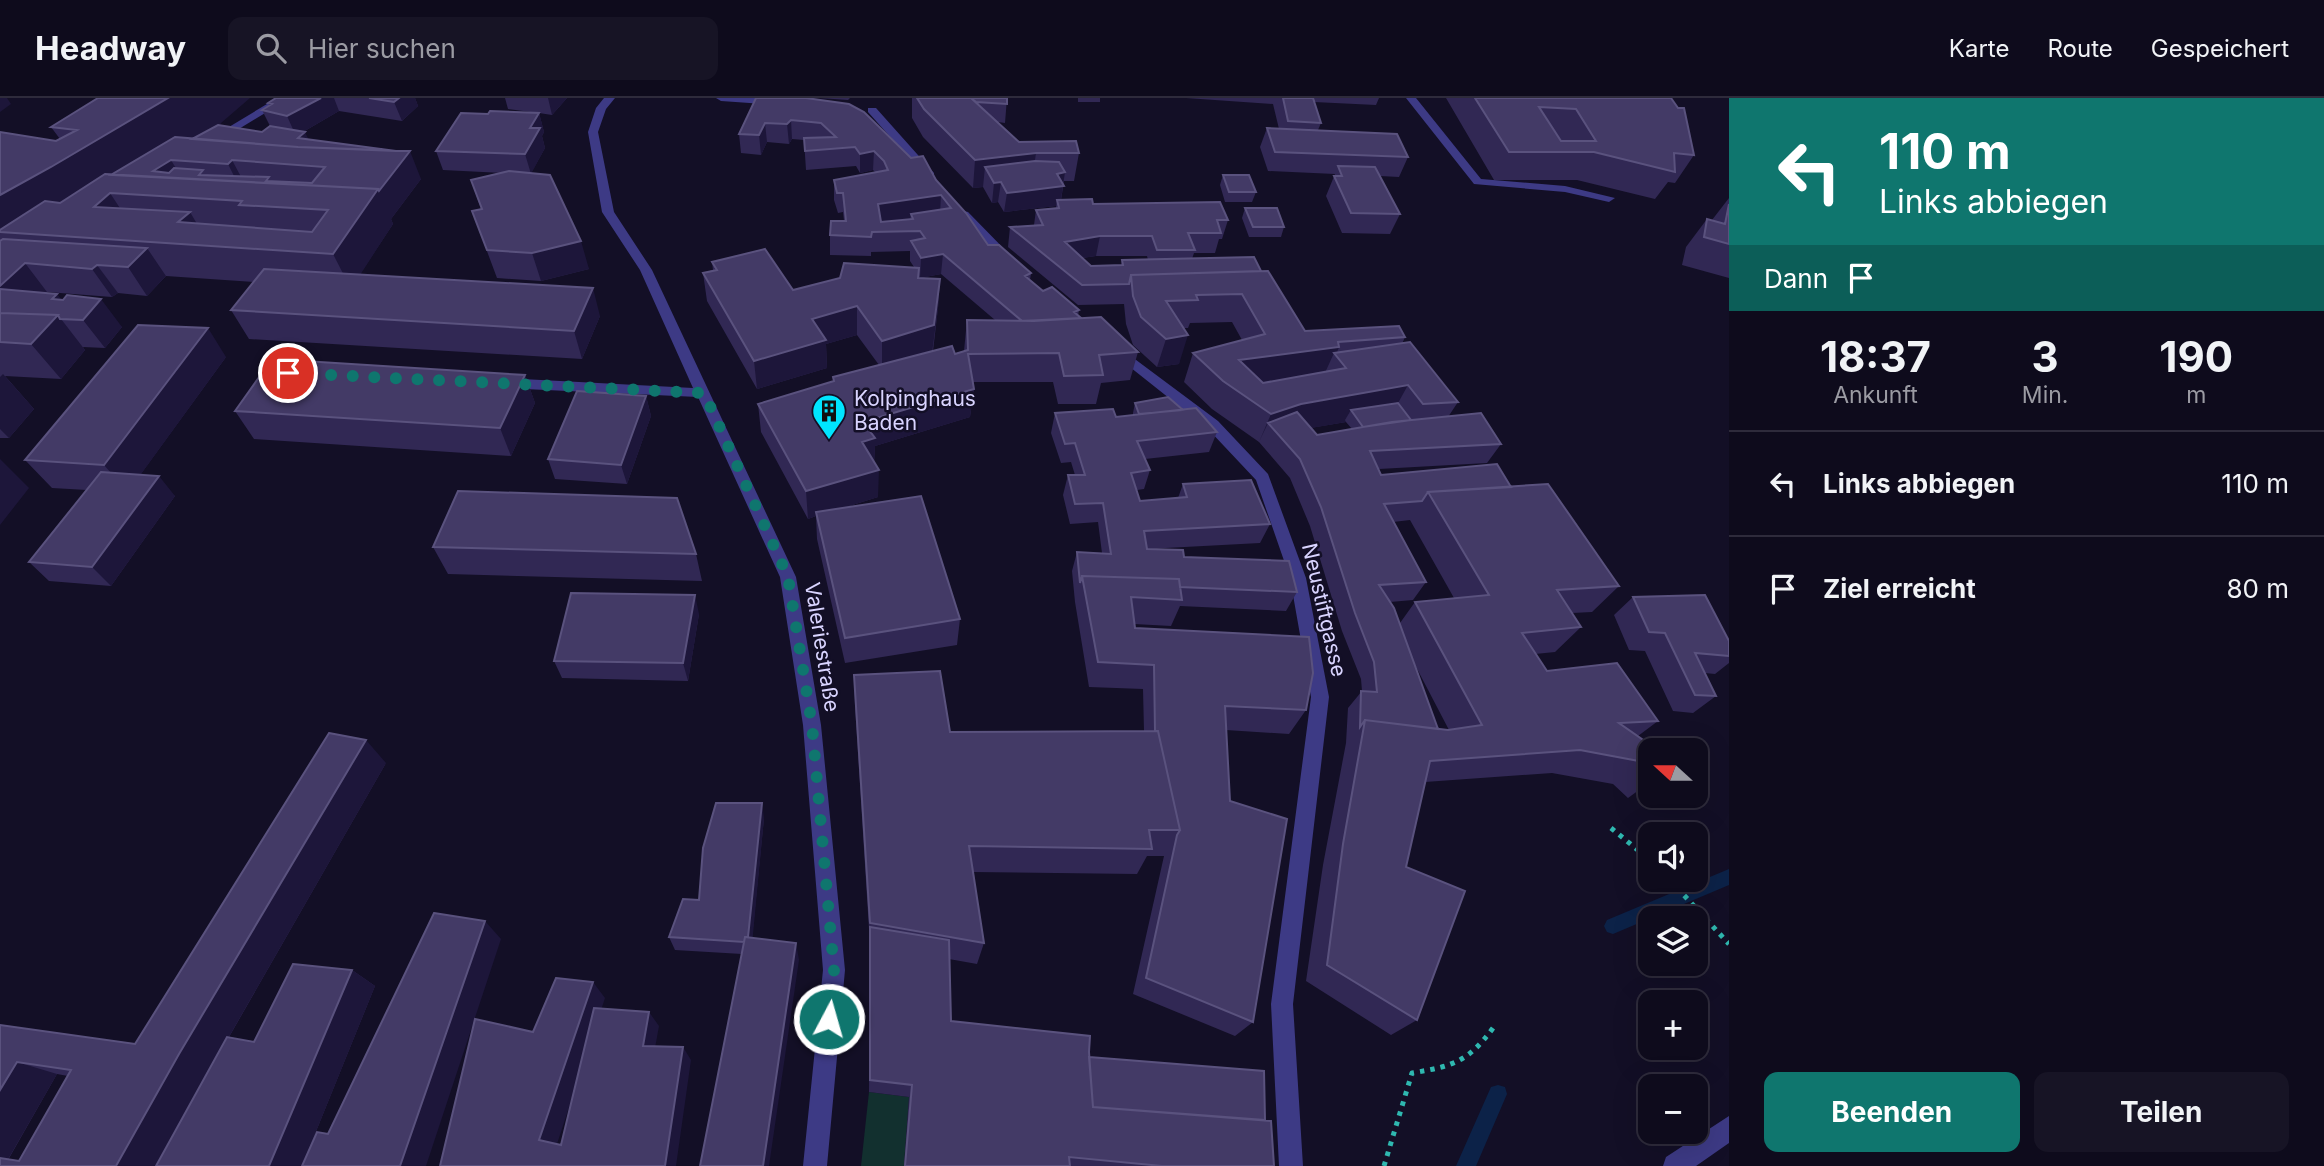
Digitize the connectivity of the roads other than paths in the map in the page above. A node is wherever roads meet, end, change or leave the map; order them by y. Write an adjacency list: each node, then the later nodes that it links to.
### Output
1 (285, 98): 7 (street)
2 (610, 98): 12 (street, Valeriestraße)
3 (721, 98): 5 (street)
4 (1411, 98): 8 (street)
5 (785, 103)
6 (870, 108): 9 (street)
7 (204, 146)
8 (1609, 198)
9 (1024, 275)
10 (1108, 342): 15 (street, Neustiftgasse)
11 (496, 383): 12 (street)
12 (704, 393): 14 (street, Valeriestraße)
13 (1729, 1128): 16 (street)
14 (815, 1166)
15 (1291, 1166)
16 (1675, 1166)

